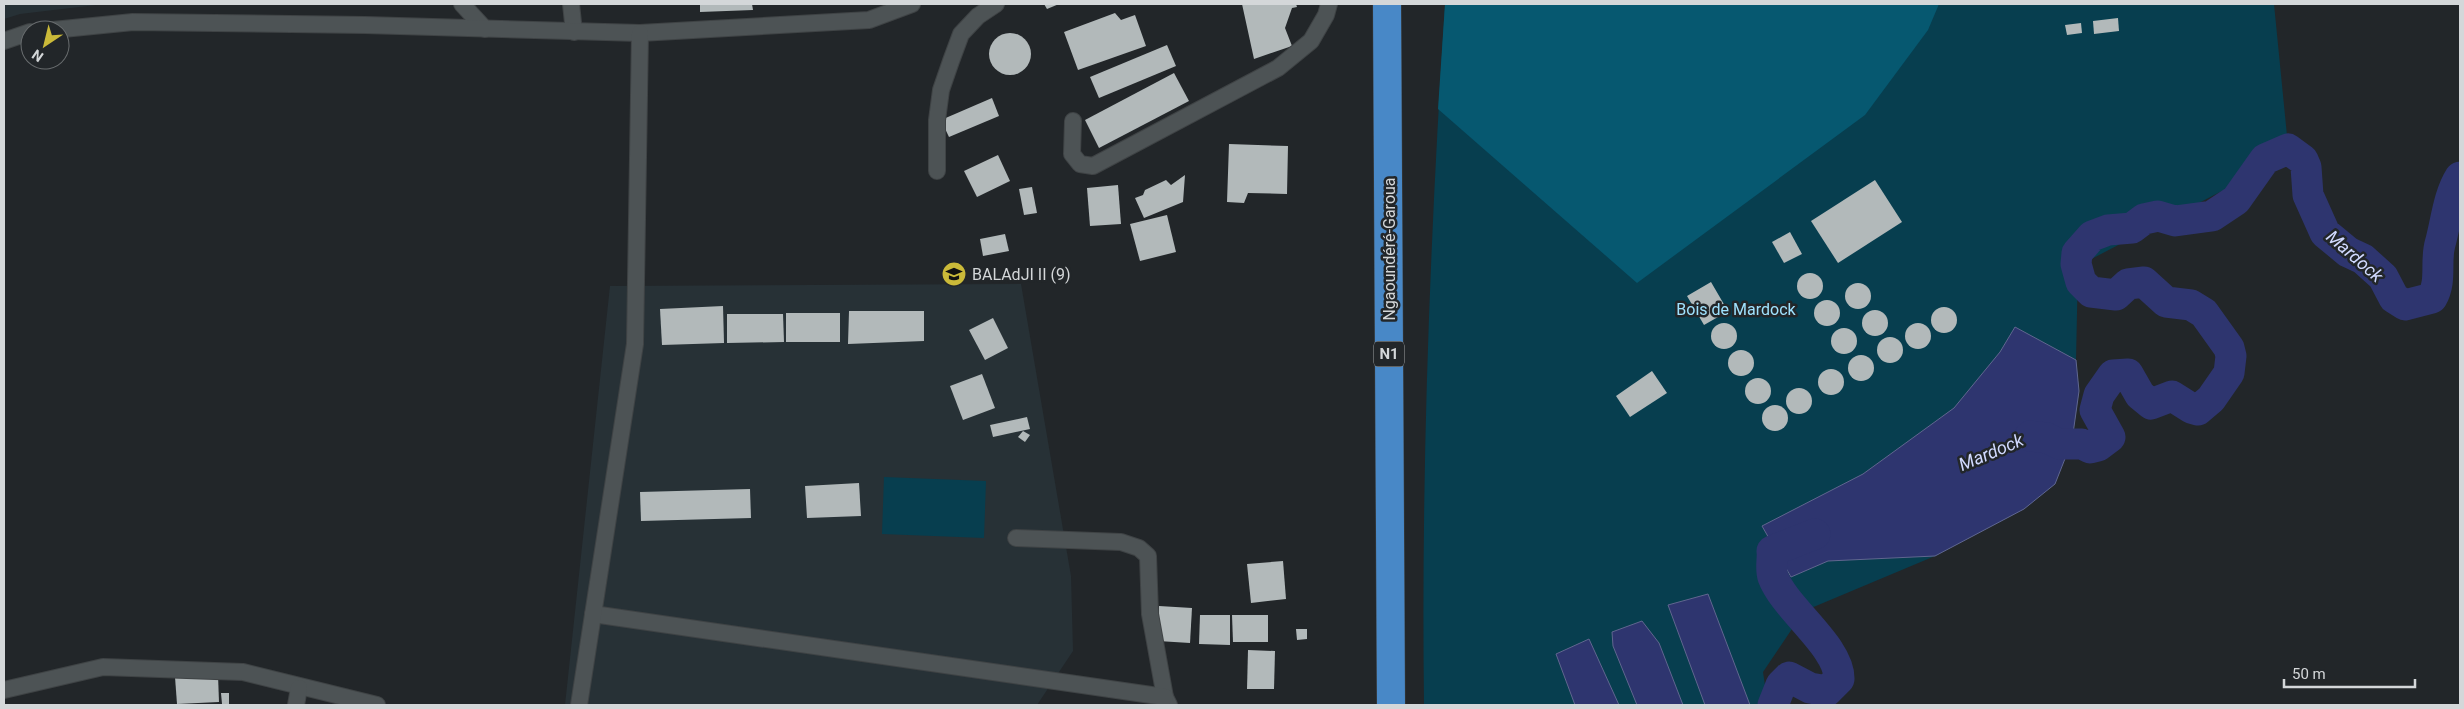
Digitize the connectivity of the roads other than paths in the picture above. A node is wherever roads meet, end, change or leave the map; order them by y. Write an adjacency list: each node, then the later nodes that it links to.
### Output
1 (462, 4): 8 (street)
2 (571, 4): 9 (street)
3 (912, 4): 10 (street)
4 (996, 4): 14 (street)
5 (1329, 4): 13 (street)
6 (1387, 4): 24 (highway, Ngaoundéré-Garoua / N1)
7 (70, 28): 8 (street)
8 (485, 29): 9 (street)
9 (574, 32): 10 (street)
10 (640, 33): 16 (street)
11 (20, 35): 12 (street)
12 (4, 41)
13 (1073, 121)
14 (937, 171)
15 (1016, 538): 20 (street)
16 (593, 614): 20 (street); 23 (street)
17 (299, 688): 18 (street); 19 (street); 21 (street)
18 (4, 690)
19 (348, 701): 22 (street)
20 (1167, 701)
21 (296, 705)
22 (377, 705)
23 (579, 705)
24 (1391, 705)

